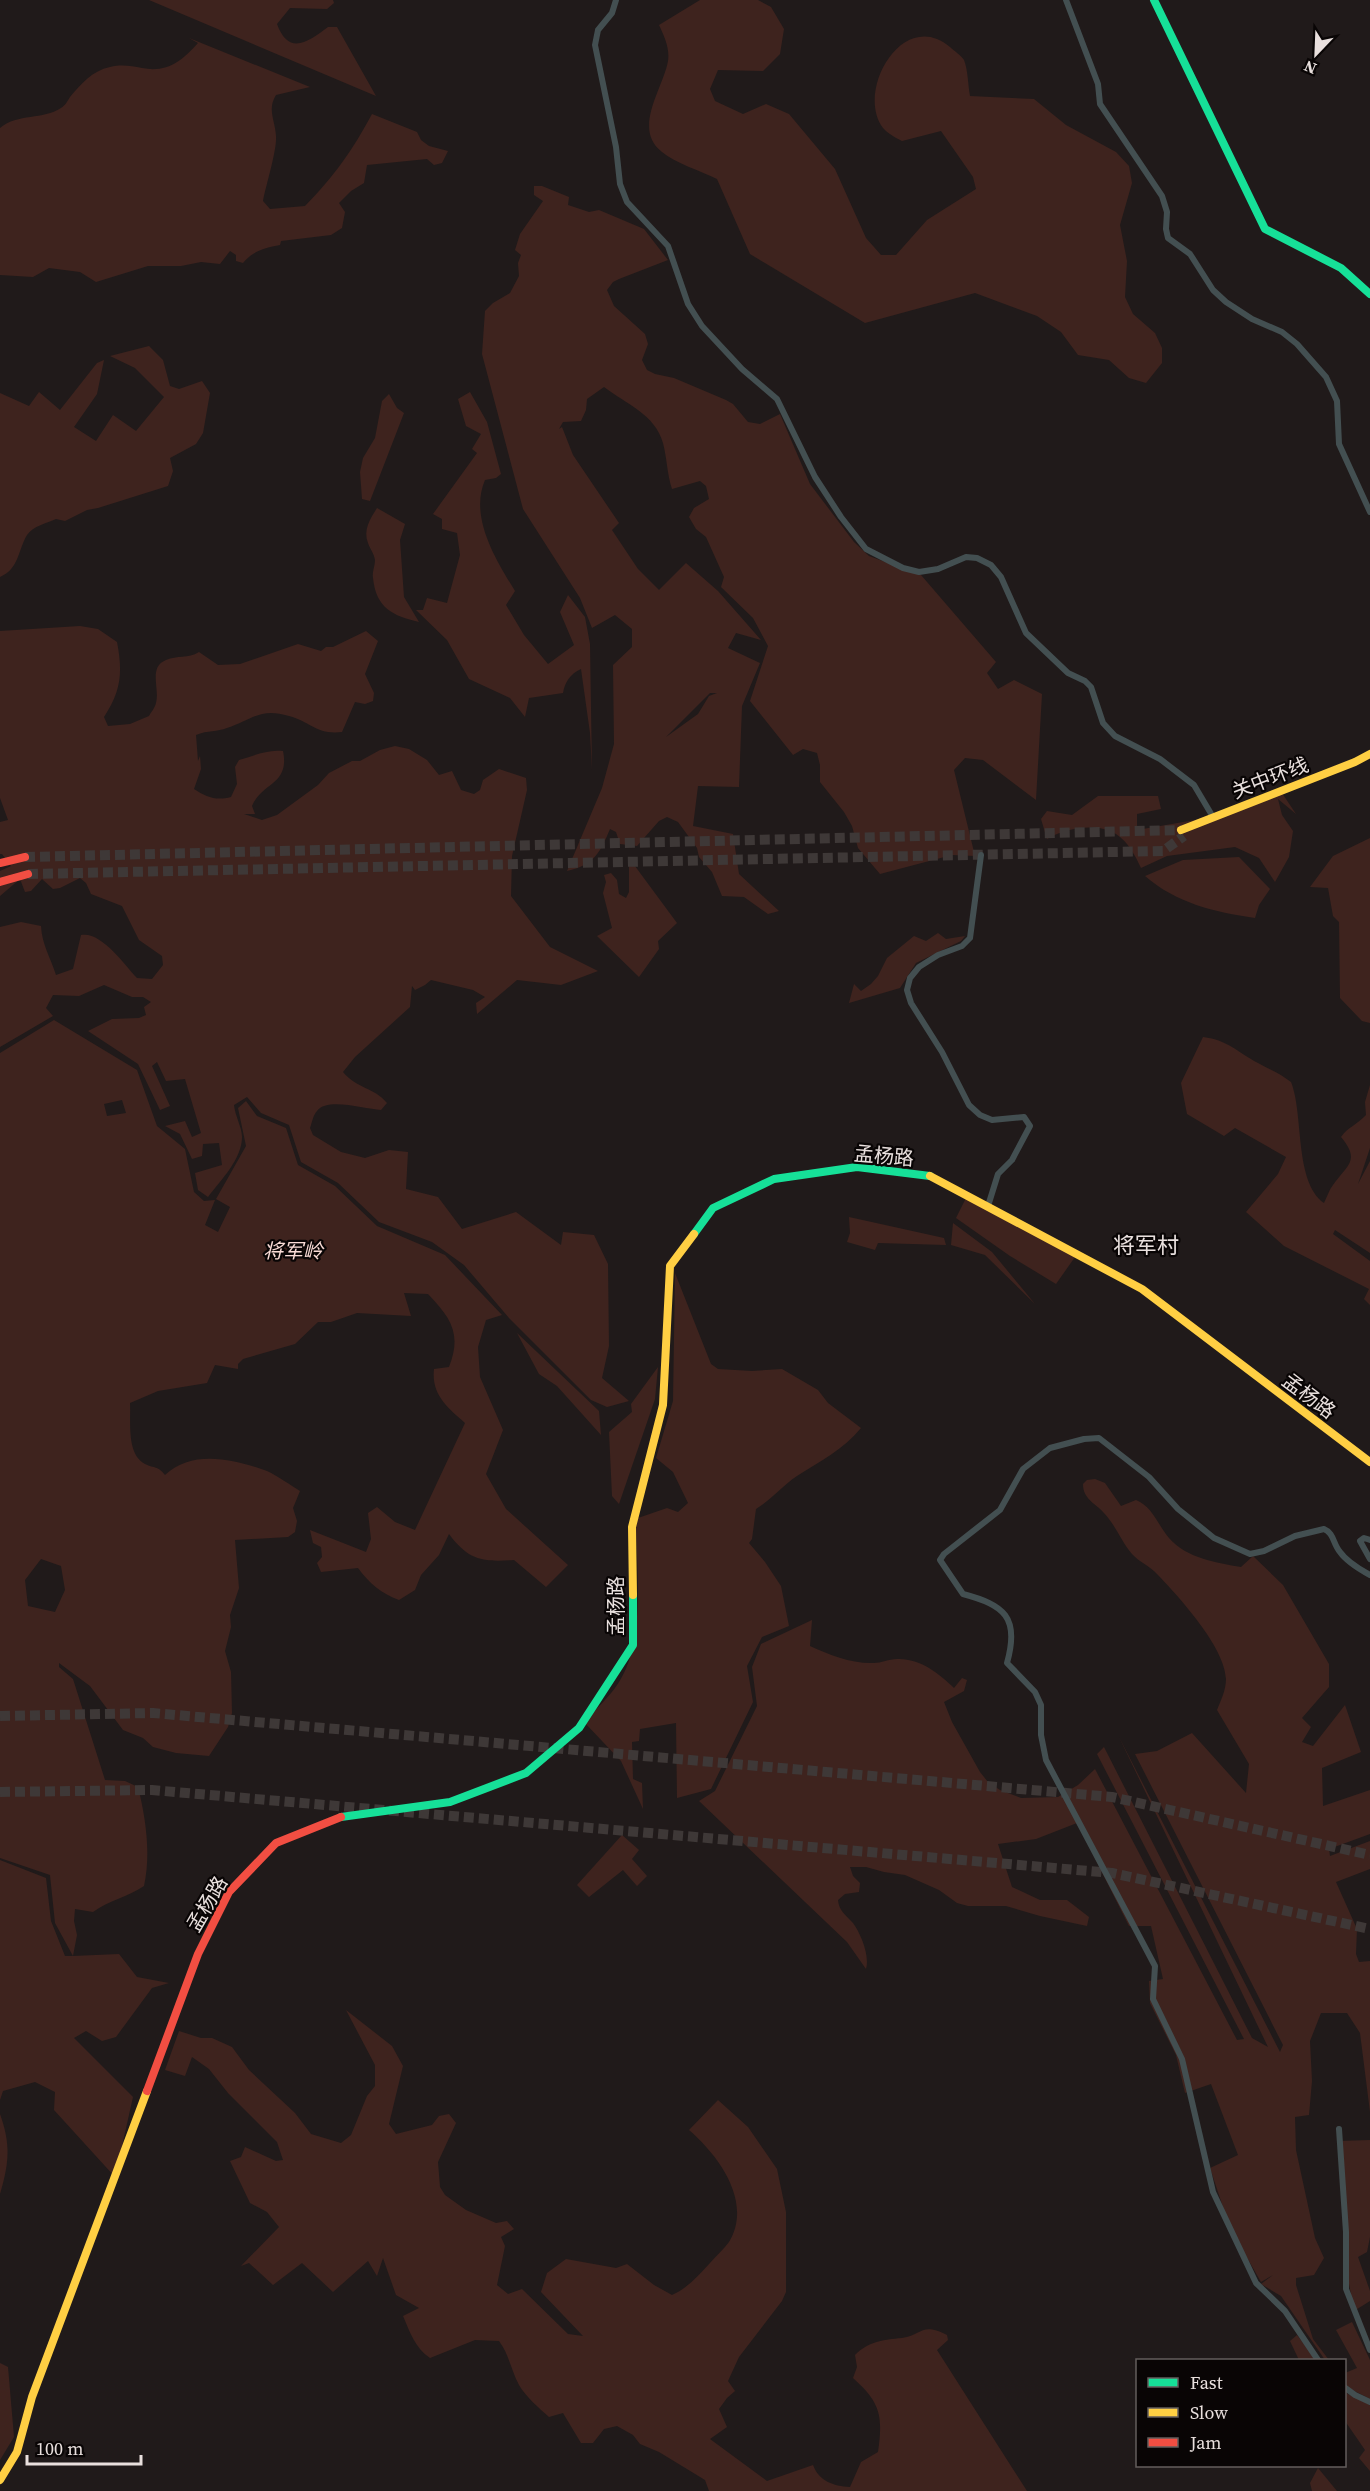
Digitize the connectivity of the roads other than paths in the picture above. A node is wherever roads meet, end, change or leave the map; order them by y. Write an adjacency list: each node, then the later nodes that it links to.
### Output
1 (616, 0): 8 (street)
2 (1066, 0): 5 (street)
3 (1154, 0): 4 (main road)
4 (1370, 294)
5 (1370, 512)
6 (1370, 754): 8 (main road, 关中环线)
7 (1370, 762): 8 (main road, 关中环线)
8 (1213, 818)
9 (981, 855): 14 (street)
10 (25, 857): 11 (main road)
11 (0, 863)
12 (28, 874): 13 (main road)
13 (0, 882)
14 (988, 1206): 15 (main road, 孟杨路); 24 (main road, 孟杨路)
15 (1370, 1462)
16 (1370, 1540): 17 (street)
17 (1370, 1559)
18 (1370, 1575): 21 (street)
19 (1339, 2129): 20 (street)
20 (1370, 2350)
21 (1317, 2359)
22 (1346, 2388): 23 (street)
23 (1370, 2402)
24 (0, 2480)

